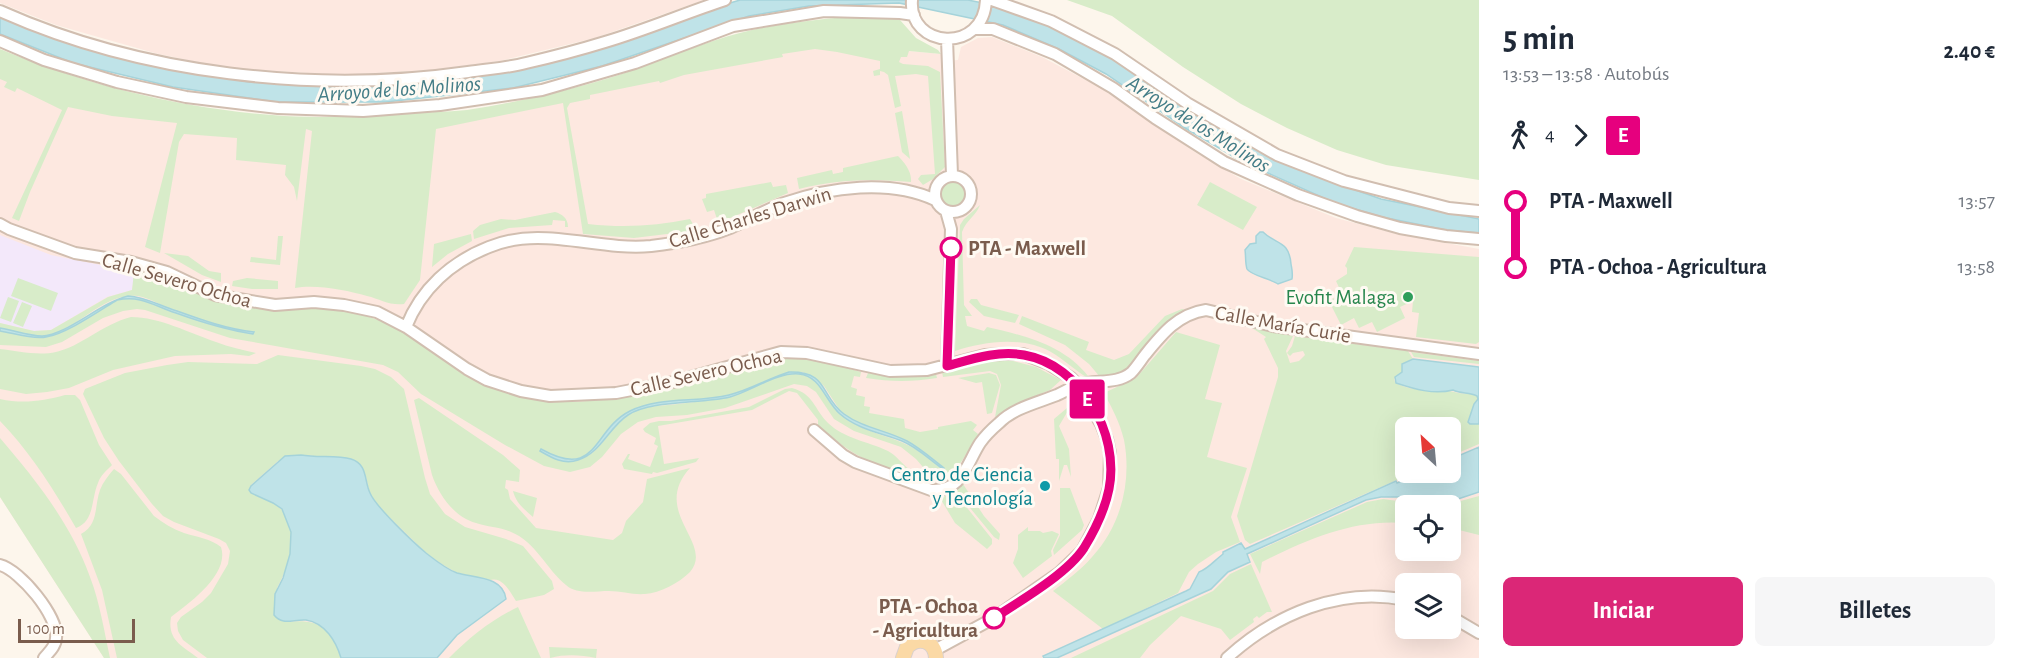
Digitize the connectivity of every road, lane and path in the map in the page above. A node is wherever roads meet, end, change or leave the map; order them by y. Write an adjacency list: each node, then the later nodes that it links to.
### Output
1 (725, 0): 5 (street)
2 (912, 0): 6 (street)
3 (986, 0): 7 (street)
4 (992, 0): 16 (street)
5 (0, 11)
6 (914, 15): 8 (street); 9 (street)
7 (975, 29): 8 (street); 19 (street)
8 (947, 39): 10 (street)
9 (0, 41)
10 (952, 175): 11 (street); 15 (street)
11 (935, 187): 12 (street, Calle Charles Darwin); 13 (street)
12 (915, 192): 13 (street, Calle Charles Darwin); 20 (street, Calle Charles Darwin)
13 (935, 200): 14 (street)
14 (946, 211): 15 (street); 18 (street)
15 (959, 211): 18 (street)
16 (1479, 211)
17 (0, 224): 20 (street, Calle Severo Ochoa)
18 (951, 229): 22 (street)
19 (1479, 239)
20 (406, 327): 22 (street, Calle Severo Ochoa)
21 (1479, 354): 23 (street, Calle María Curie)
22 (947, 366): 23 (street, Calle Severo Ochoa)
23 (1078, 385): 24 (street, Calle María Curie); 29 (street, Calle Severo Ochoa)
24 (814, 430)
25 (0, 565): 30 (street)
26 (1395, 599): 32 (street)
27 (1461, 622): 28 (street)
28 (1479, 633)
29 (936, 654): 31 (main road)
30 (44, 658)
31 (903, 658)
32 (1227, 658)

